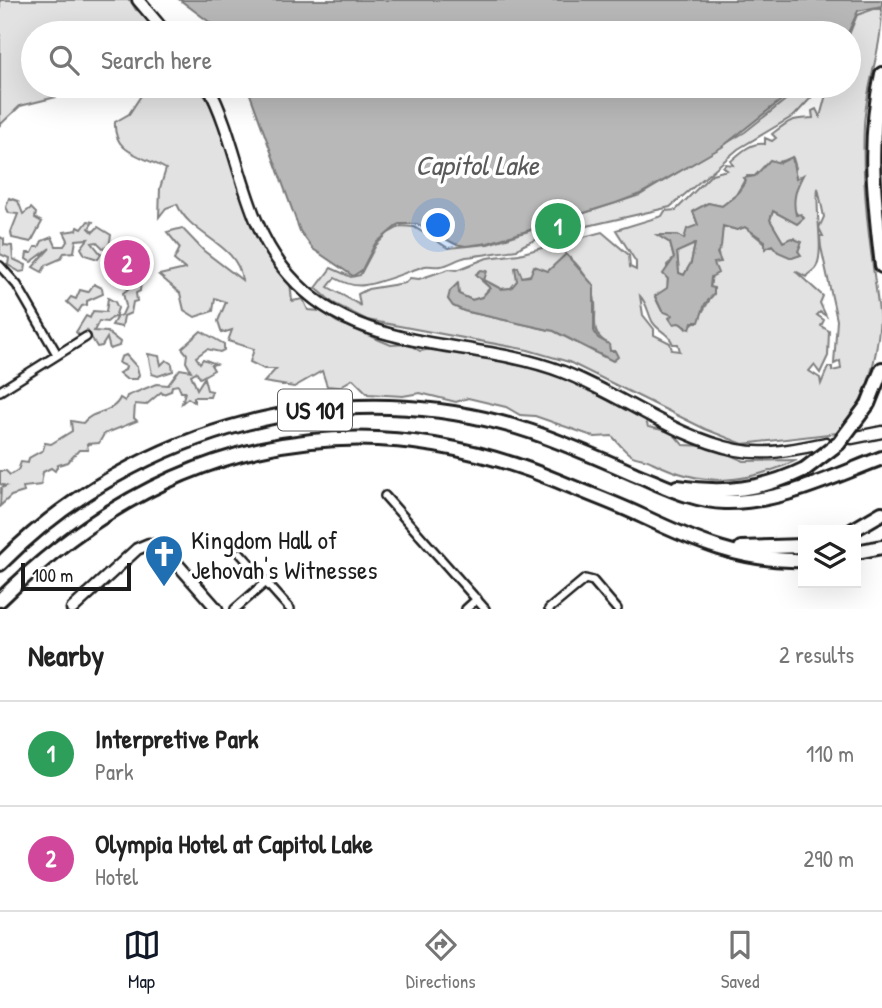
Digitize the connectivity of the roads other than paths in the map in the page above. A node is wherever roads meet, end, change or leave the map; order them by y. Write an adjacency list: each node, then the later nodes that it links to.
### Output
1 (138, 0): 2 (street)
2 (156, 21)
3 (882, 74): 6 (highway)
4 (212, 98): 13 (street)
5 (0, 266): 8 (street)
6 (882, 266)
7 (86, 337): 8 (street)
8 (57, 354): 10 (street)
9 (882, 369): 15 (highway, bridge)
10 (0, 391)
11 (882, 432): 12 (street)
12 (852, 438)
13 (826, 443)
14 (882, 458): 15 (highway)
15 (659, 484): 25 (highway, US 101)
16 (385, 496): 27 (street)
17 (882, 513): 19 (highway)
18 (641, 515): 20 (highway); 24 (highway); 28 (highway, US 101)
19 (861, 525)
20 (798, 546)
21 (882, 547): 22 (highway)
22 (861, 551)
23 (240, 553): 26 (street)
24 (798, 560)
25 (0, 564)
26 (266, 582): 31 (street); 32 (street)
27 (477, 599): 33 (street); 34 (street)
28 (0, 600)
29 (72, 609): 30 (street)
30 (216, 609)
31 (235, 609)
32 (290, 609)
33 (466, 609)
34 (485, 609)
35 (549, 609): 36 (street)
36 (617, 609)

